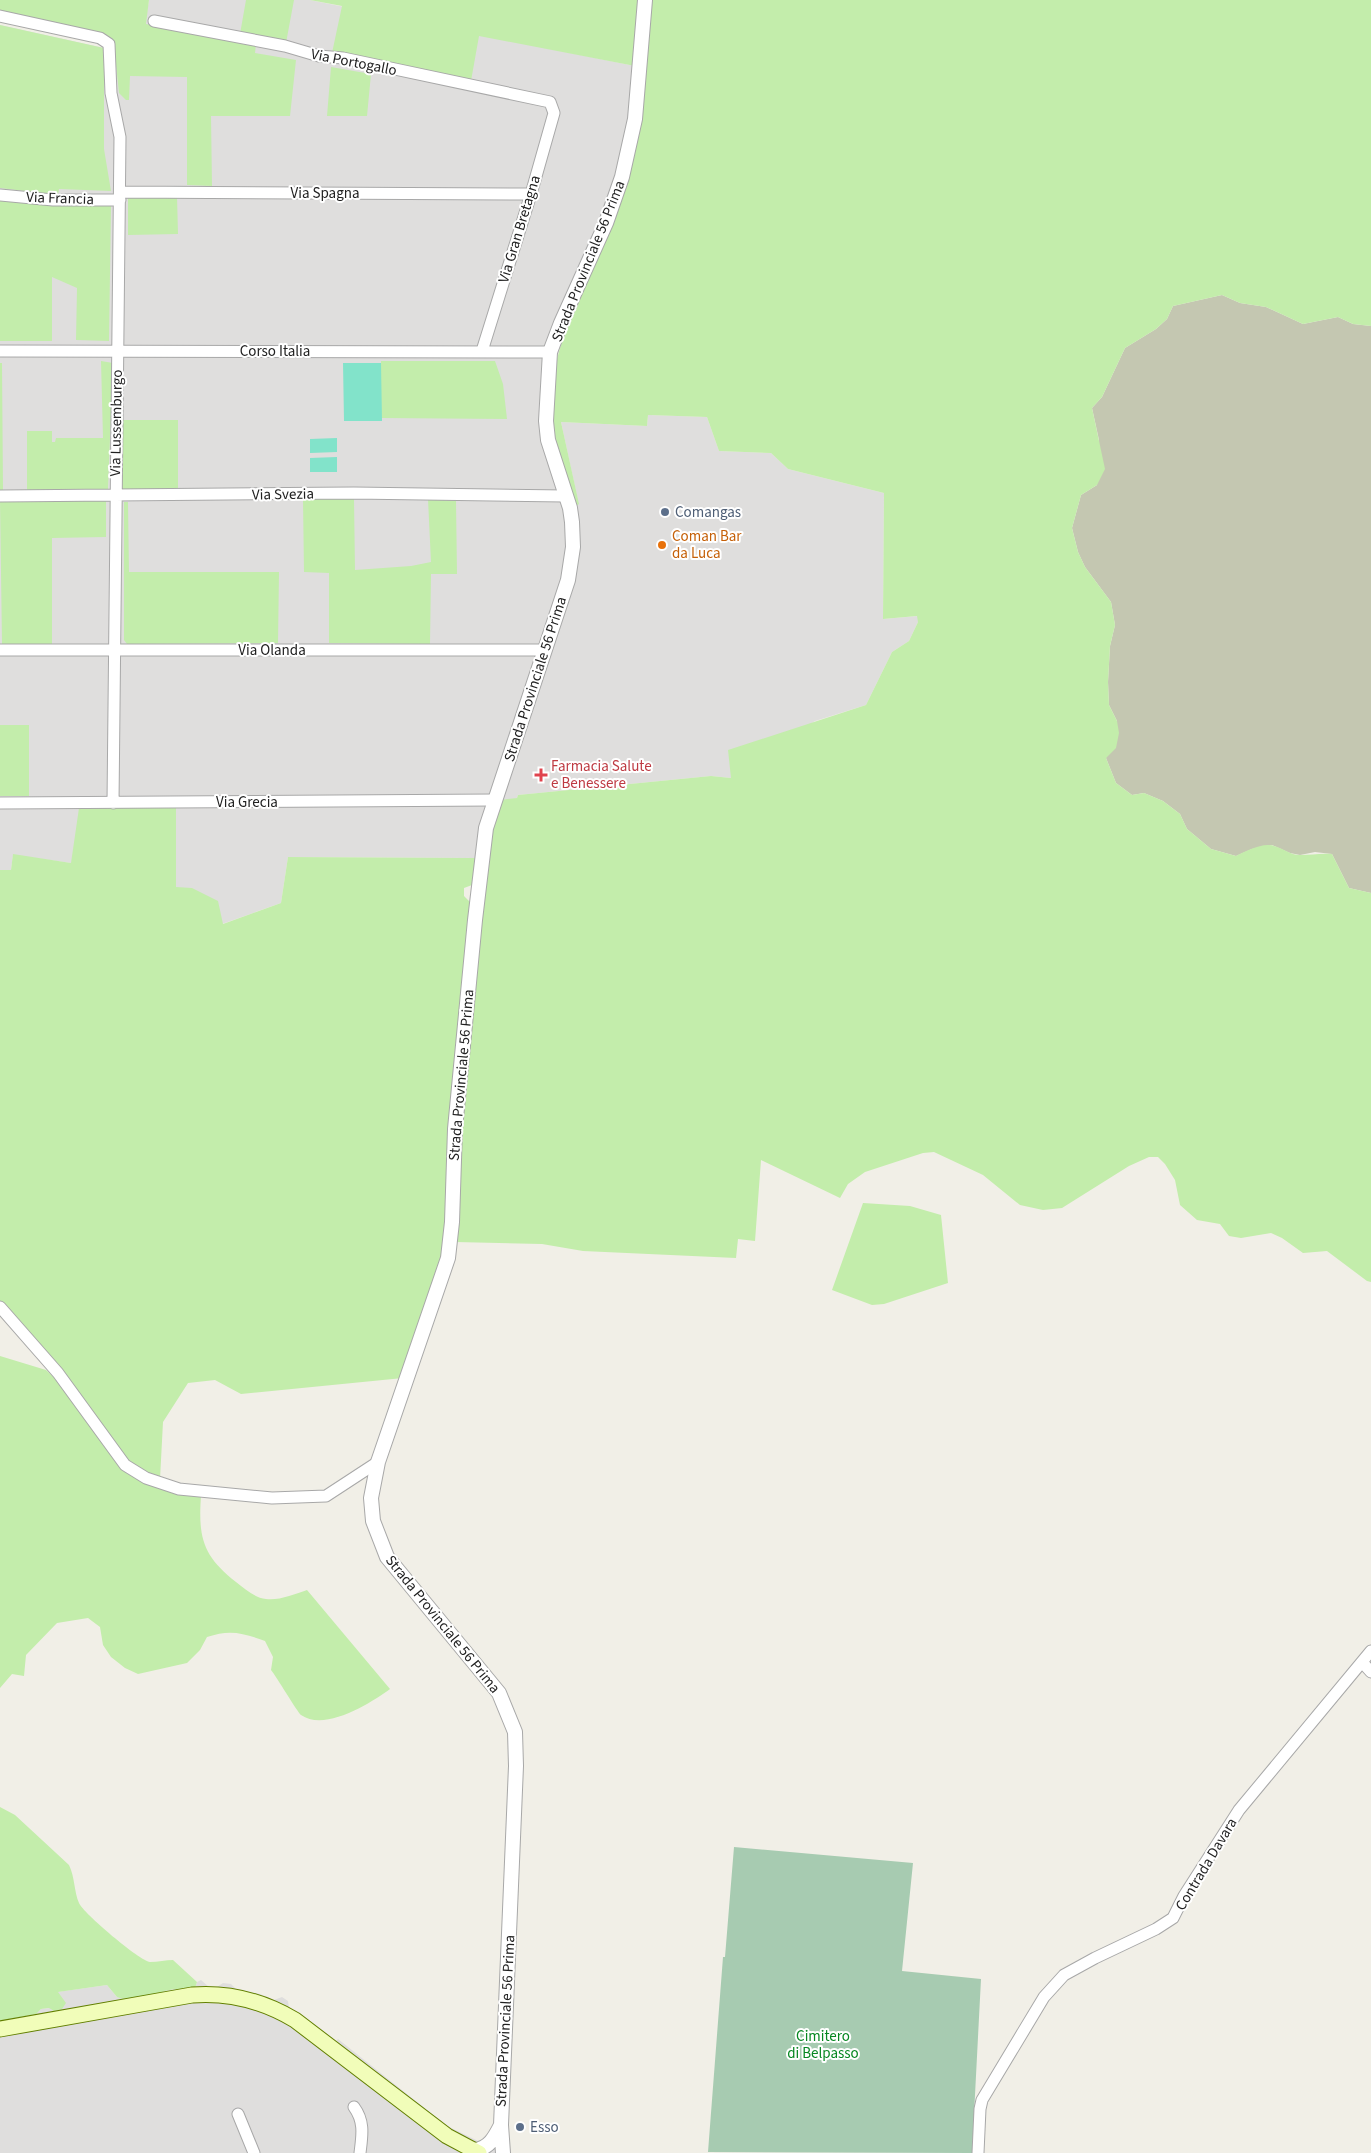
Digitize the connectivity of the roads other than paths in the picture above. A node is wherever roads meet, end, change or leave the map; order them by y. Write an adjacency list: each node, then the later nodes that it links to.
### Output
1 (645, 0): 11 (street, Strada Provinciale 56 Prima)
2 (0, 16): 7 (street, Via Lussemburgo)
3 (154, 21): 4 (street, Via Portogallo)
4 (552, 106): 5 (street, Via Gran Bretagna)
5 (531, 194): 7 (street, Via Spagna); 10 (street, Via Gran Bretagna)
6 (0, 195): 7 (street, Via Francia)
7 (120, 196): 9 (street, Via Lussemburgo)
8 (0, 351): 9 (street, Corso Italia)
9 (117, 351): 10 (street, Corso Italia); 13 (street, Via Lussemburgo)
10 (482, 351): 11 (street, Corso Italia)
11 (550, 352): 14 (street, Strada Provinciale 56 Prima)
12 (0, 496): 13 (street, Via Svezia)
13 (115, 496): 14 (street, Via Svezia); 16 (street, Via Lussemburgo)
14 (565, 496): 17 (street, Strada Provinciale 56 Prima)
15 (0, 650): 16 (street, Via Olanda)
16 (115, 650): 17 (street, Via Olanda); 19 (street, Via Lussemburgo)
17 (545, 650): 18 (street, Strada Provinciale 56 Prima)
18 (494, 800): 19 (street, Via Grecia); 22 (street, Strada Provinciale 56 Prima)
19 (113, 802): 20 (street, Via Grecia)
20 (0, 803)
21 (0, 1307): 22 (street)
22 (378, 1462): 29 (street, Strada Provinciale 56 Prima)
23 (1371, 1651): 24 (street, Contrada Davara)
24 (1362, 1662): 25 (street); 34 (street, Contrada Davara)
25 (1371, 1672)
26 (0, 2029): 30 (main road)
27 (354, 2107): 32 (street)
28 (238, 2114): 31 (street)
29 (500, 2125): 30 (street); 33 (street, Strada Provinciale 56 Prima)
30 (478, 2151)
31 (254, 2153)
32 (360, 2153)
33 (504, 2153)
34 (978, 2153)

